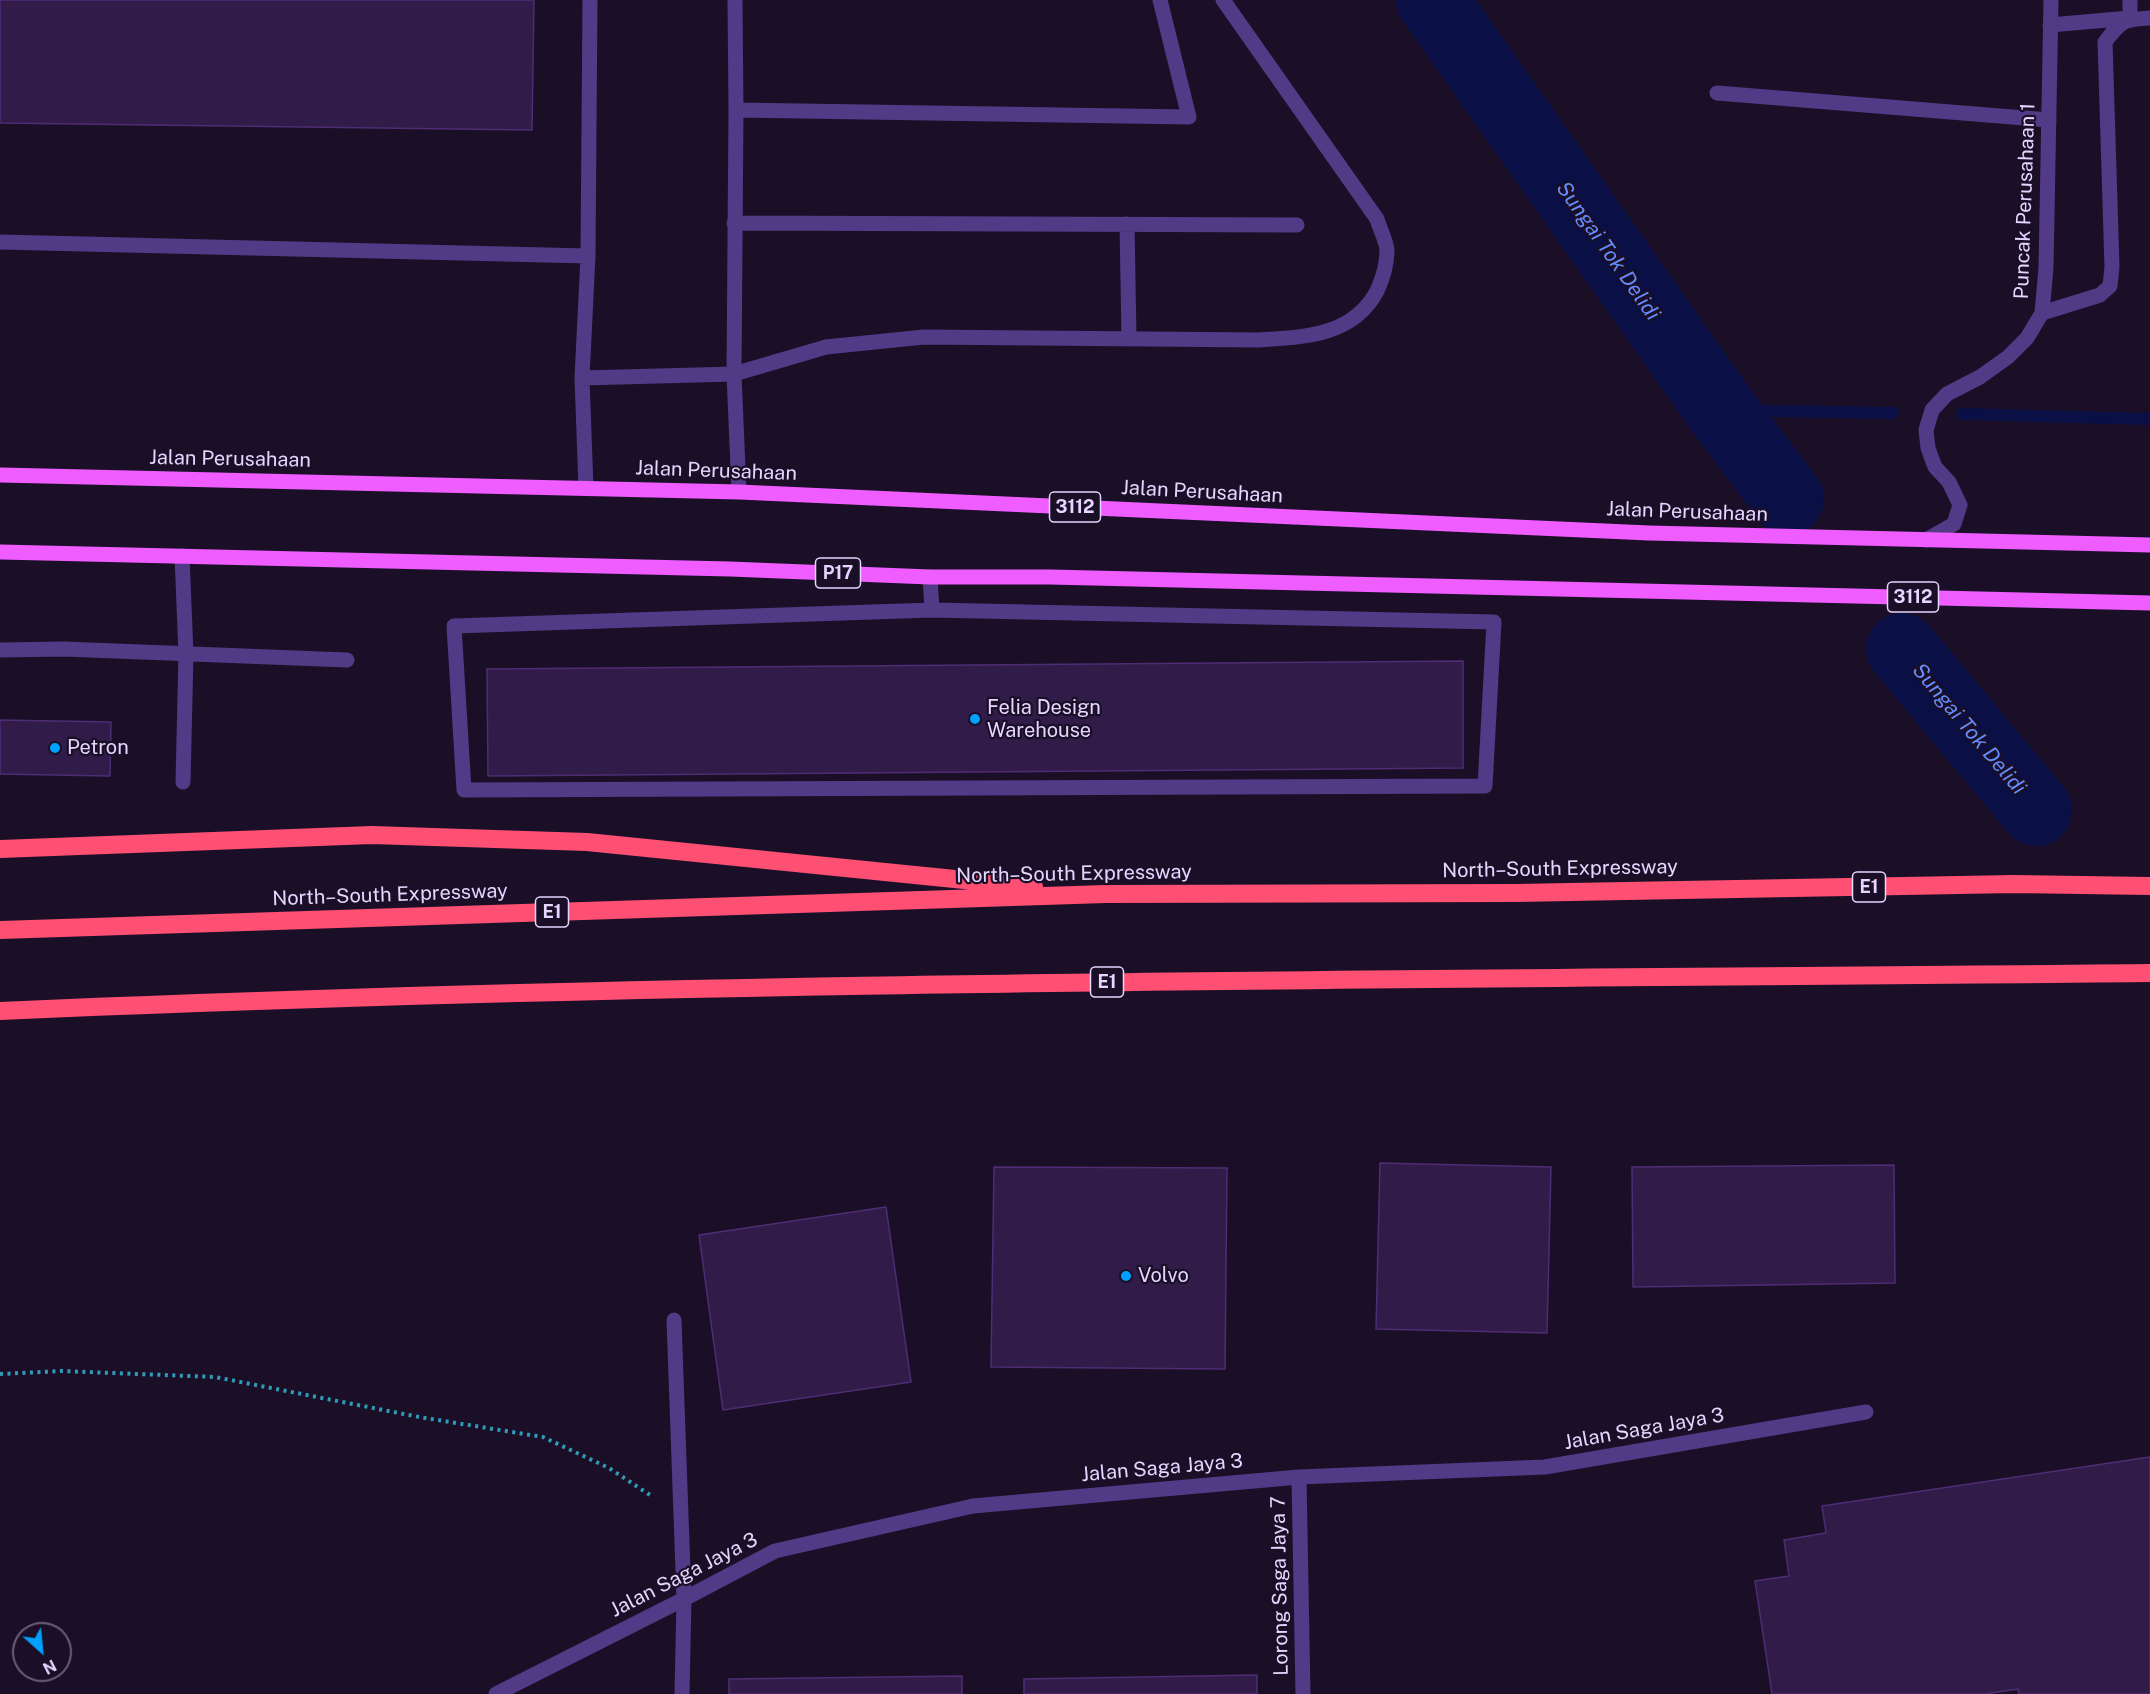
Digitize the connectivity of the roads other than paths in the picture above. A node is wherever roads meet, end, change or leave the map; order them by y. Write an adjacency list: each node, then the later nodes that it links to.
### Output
1 (590, 0): 16 (street)
2 (735, 0): 10 (street)
3 (1160, 0): 10 (street)
4 (1223, 0): 18 (street)
5 (2051, 0): 8 (street, Puncak Perusahaan 1)
6 (2130, 0): 8 (street)
7 (2150, 18): 17 (street)
8 (2050, 25): 11 (street, Puncak Perusahaan 1)
9 (1717, 93): 11 (street)
10 (736, 110): 12 (street)
11 (2049, 120): 17 (street, Puncak Perusahaan 1)
12 (734, 223): 13 (street); 19 (street)
13 (1127, 224): 14 (street); 18 (street)
14 (1297, 225)
15 (0, 242): 16 (street)
16 (588, 256): 20 (street)
17 (2042, 313): 24 (street, Puncak Perusahaan 1)
18 (1129, 338): 19 (street)
19 (734, 374): 20 (street); 23 (street)
20 (582, 378): 22 (street)
21 (0, 475): 22 (main road, Jalan Perusahaan / 3112)
22 (586, 488): 23 (main road, Jalan Perusahaan / 3112)
23 (739, 492): 24 (main road, Jalan Perusahaan / 3112)
24 (1926, 540): 25 (main road, Jalan Perusahaan / 3112)
25 (2150, 545)
26 (0, 552): 27 (main road, P17)
27 (182, 556): 28 (main road, P17); 33 (street)
28 (930, 577): 29 (main road, P17); 31 (street)
29 (1676, 592): 30 (main road, 3112)
30 (2150, 603)
31 (932, 610): 31 (street)
32 (0, 650): 33 (street)
33 (186, 654): 34 (street); 35 (street)
34 (348, 660)
35 (183, 782)
36 (0, 849): 38 (highway)
37 (2150, 886): 38 (highway, North–South Expressway / E1)
38 (1105, 894): 39 (highway, North–South Expressway / E1)
39 (0, 930)
40 (2150, 973): 41 (highway, E1)
41 (0, 1011)
42 (674, 1320): 45 (street)
43 (1866, 1412): 44 (street, Jalan Saga Jaya 3)
44 (1299, 1477): 45 (street, Jalan Saga Jaya 3); 48 (street, Lorong Saga Jaya 7)
45 (684, 1599): 46 (street, Jalan Saga Jaya 3); 47 (street)
46 (496, 1694)
47 (682, 1694)
48 (1303, 1694)

